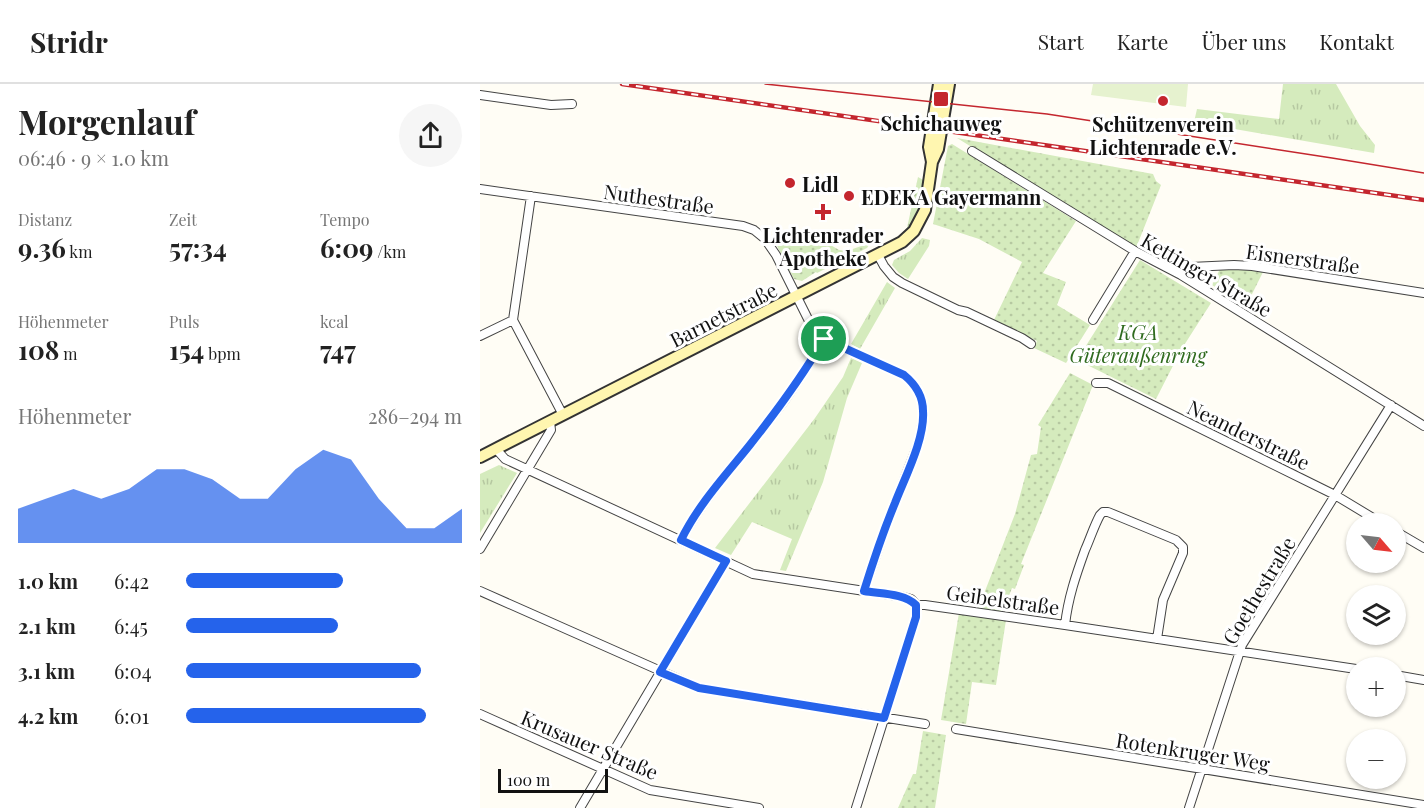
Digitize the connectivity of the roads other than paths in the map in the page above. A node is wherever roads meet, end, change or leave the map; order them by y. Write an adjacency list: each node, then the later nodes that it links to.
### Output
1 (939, 84): 6 (street, Barnetstraße)
2 (949, 84): 6 (street, Barnetstraße)
3 (480, 95): 4 (street)
4 (572, 104)
5 (972, 151): 9 (street, Kettinger Straße)
6 (932, 162): 10 (street, Barnetstraße)
7 (480, 189): 8 (street, Nuthestraße)
8 (531, 196): 13 (street, Nuthestraße); 14 (street)
9 (1136, 251): 11 (street, Kettinger Straße); 15 (street)
10 (878, 255): 13 (street, Barnetstraße); 18 (street)
11 (1181, 276): 12 (street, Eisnerstraße); 20 (street, Kettinger Straße)
12 (1424, 293)
13 (796, 297): 17 (street, Nuthestraße); 21 (street, Barnetstraße)
14 (513, 320): 16 (street); 21 (street)
15 (1093, 320)
16 (480, 336)
17 (824, 339): 30 (street); 35 (street)
18 (1032, 344)
19 (1096, 383): 27 (street, Neanderstraße)
20 (1391, 405): 23 (street, Kettinger Straße); 27 (street, Goethestraße)
21 (562, 416): 22 (street, Barnetstraße)
22 (550, 422): 24 (street, Barnetstraße); 26 (street)
23 (1424, 426)
24 (496, 450): 25 (street, Barnetstraße); 26 (street, Geibelstraße)
25 (480, 457)
26 (528, 470): 30 (street, Geibelstraße); 32 (street)
27 (1335, 495): 28 (street, Neanderstraße); 39 (street, Goethestraße)
28 (1365, 513)
29 (1406, 537): 31 (street)
30 (681, 540): 33 (street, Geibelstraße)
31 (1424, 548)
32 (480, 549)
33 (726, 561): 35 (street, Geibelstraße); 41 (street)
34 (480, 591): 41 (street)
35 (864, 591): 36 (street, Geibelstraße)
36 (916, 605): 37 (street, Geibelstraße); 45 (street)
37 (1065, 625): 38 (street, Geibelstraße); 38 (street)
38 (1156, 639): 39 (street, Geibelstraße)
39 (1239, 651): 40 (street, Geibelstraße); 49 (street, Goethestraße)
40 (1346, 667)
41 (660, 672): 45 (street); 48 (street)
42 (1406, 677): 43 (street)
43 (1424, 680)
44 (480, 714): 48 (street, Krusauer Straße)
45 (884, 718): 46 (street); 53 (street)
46 (925, 724)
47 (956, 729): 49 (street, Rotenkruger Weg)
48 (603, 769): 51 (street); 52 (street, Krusauer Straße)
49 (1202, 769): 50 (street, Rotenkruger Weg); 54 (street, Goethestraße)
50 (1424, 805)
51 (580, 808)
52 (759, 808)
53 (856, 808)
54 (1189, 808)

